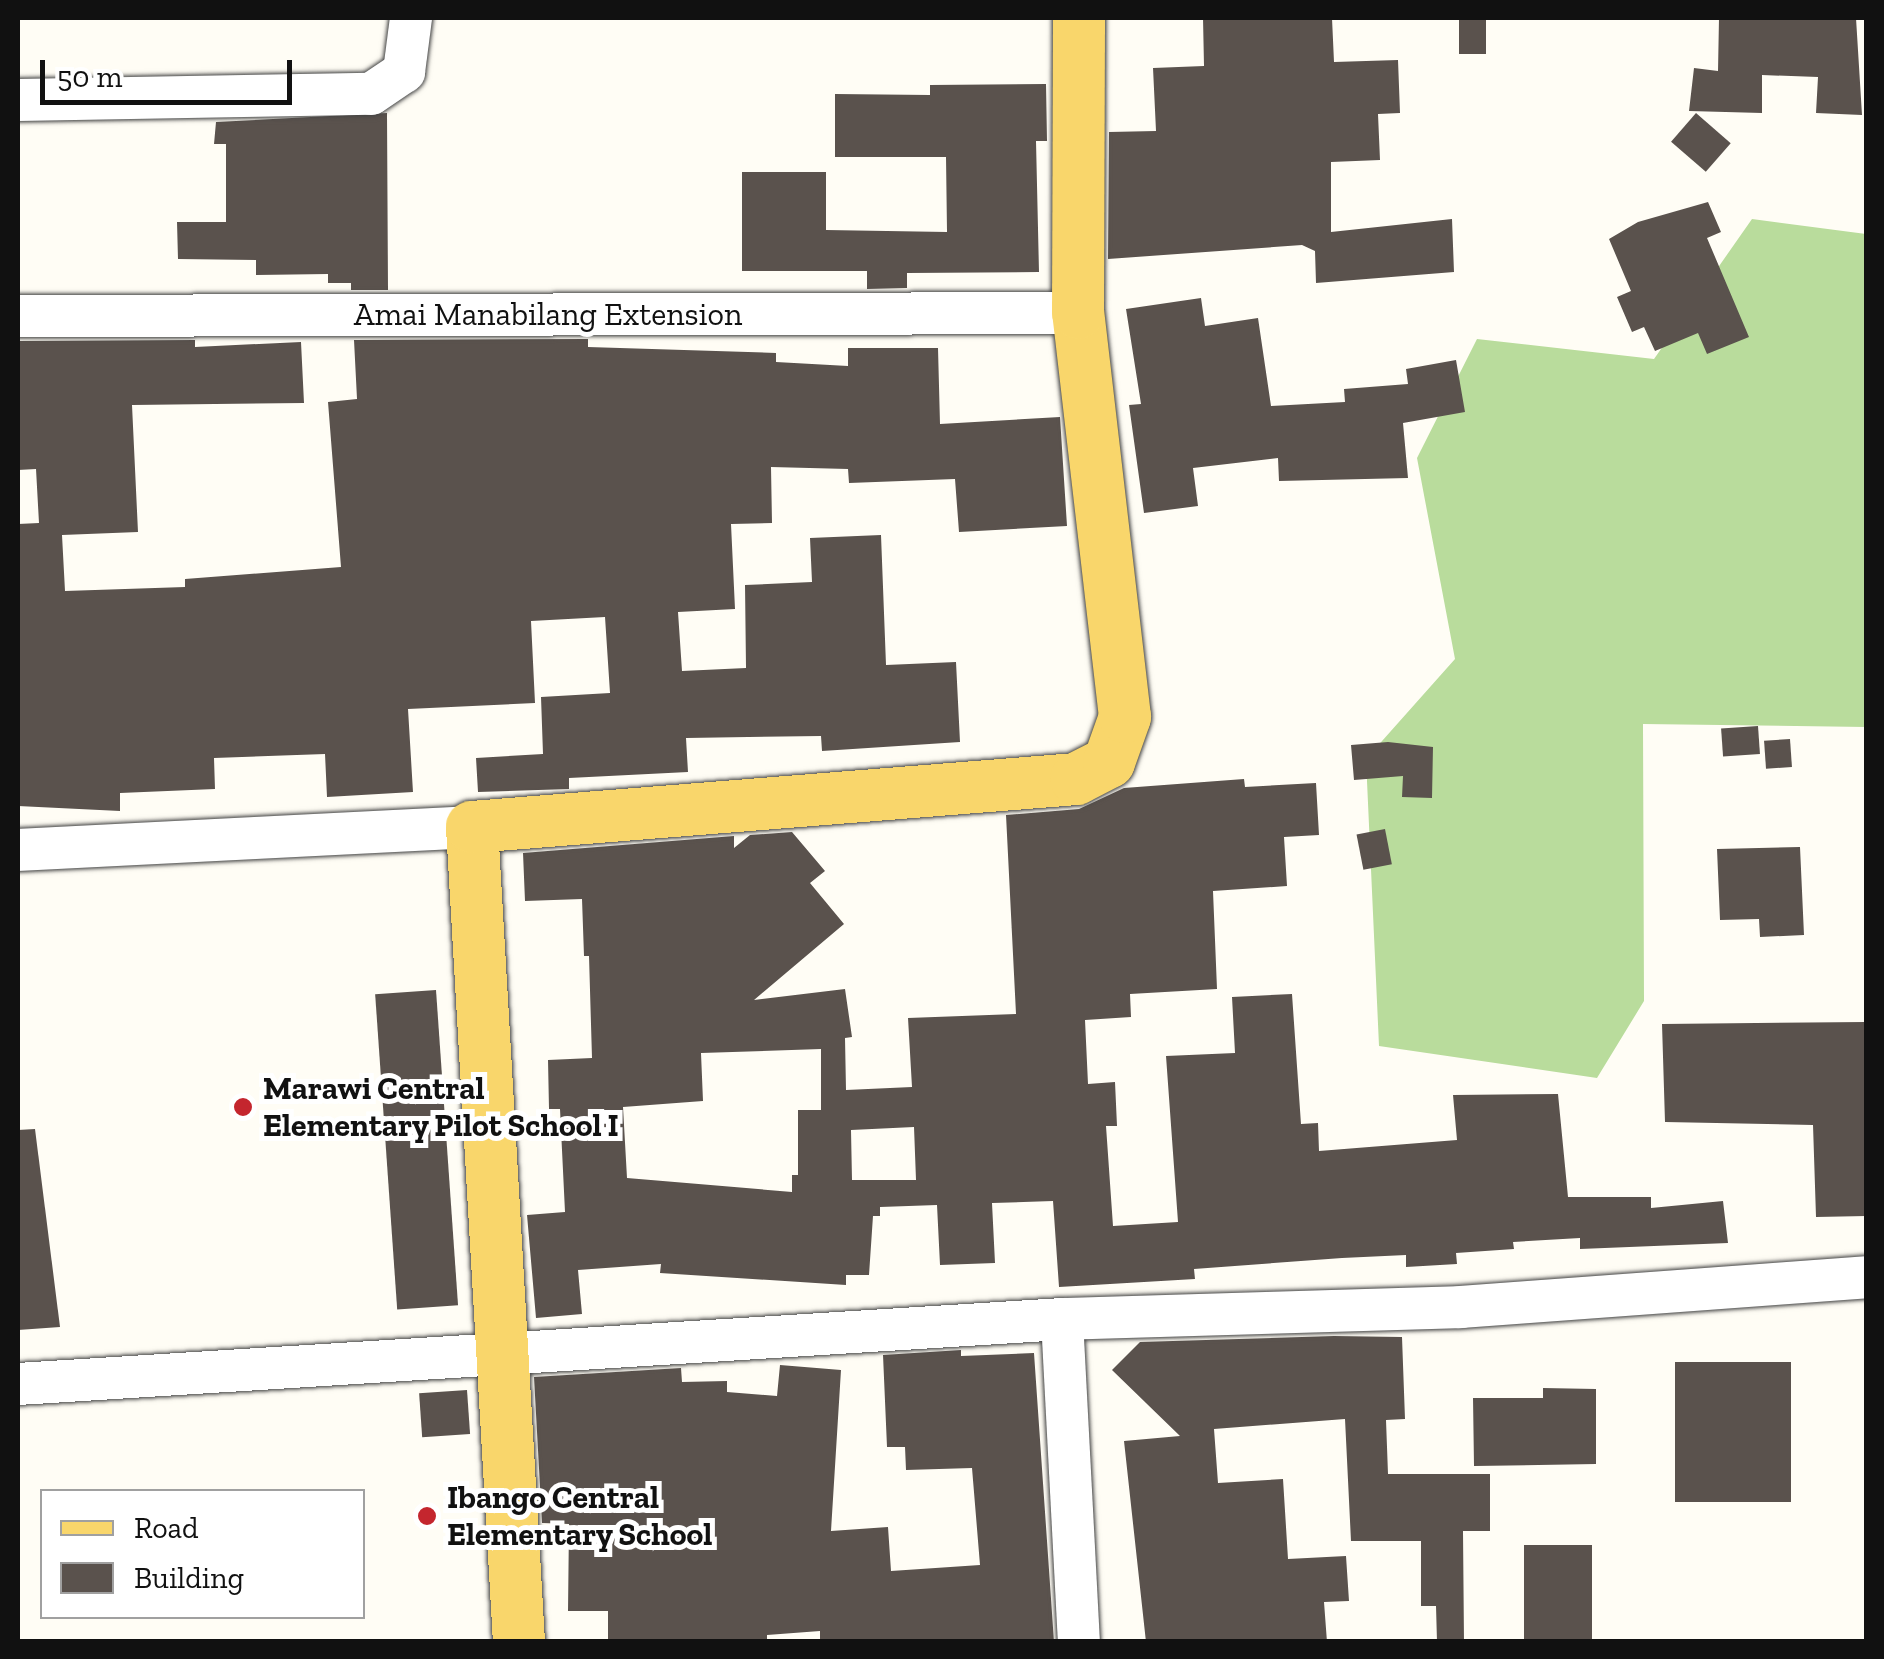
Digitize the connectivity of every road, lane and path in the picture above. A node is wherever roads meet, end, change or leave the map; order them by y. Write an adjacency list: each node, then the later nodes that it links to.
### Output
1 (411, 18): 3 (street)
2 (1080, 18): 4 (main road)
3 (18, 100)
4 (1078, 312): 5 (street, Amai Manabilang Extension); 6 (main road)
5 (18, 316)
6 (472, 827): 7 (street); 10 (main road)
7 (18, 850)
8 (1866, 1277): 9 (street)
9 (1062, 1319): 10 (street); 13 (street)
10 (498, 1351): 11 (street); 12 (main road)
11 (18, 1384)
12 (519, 1642)
13 (1079, 1642)

